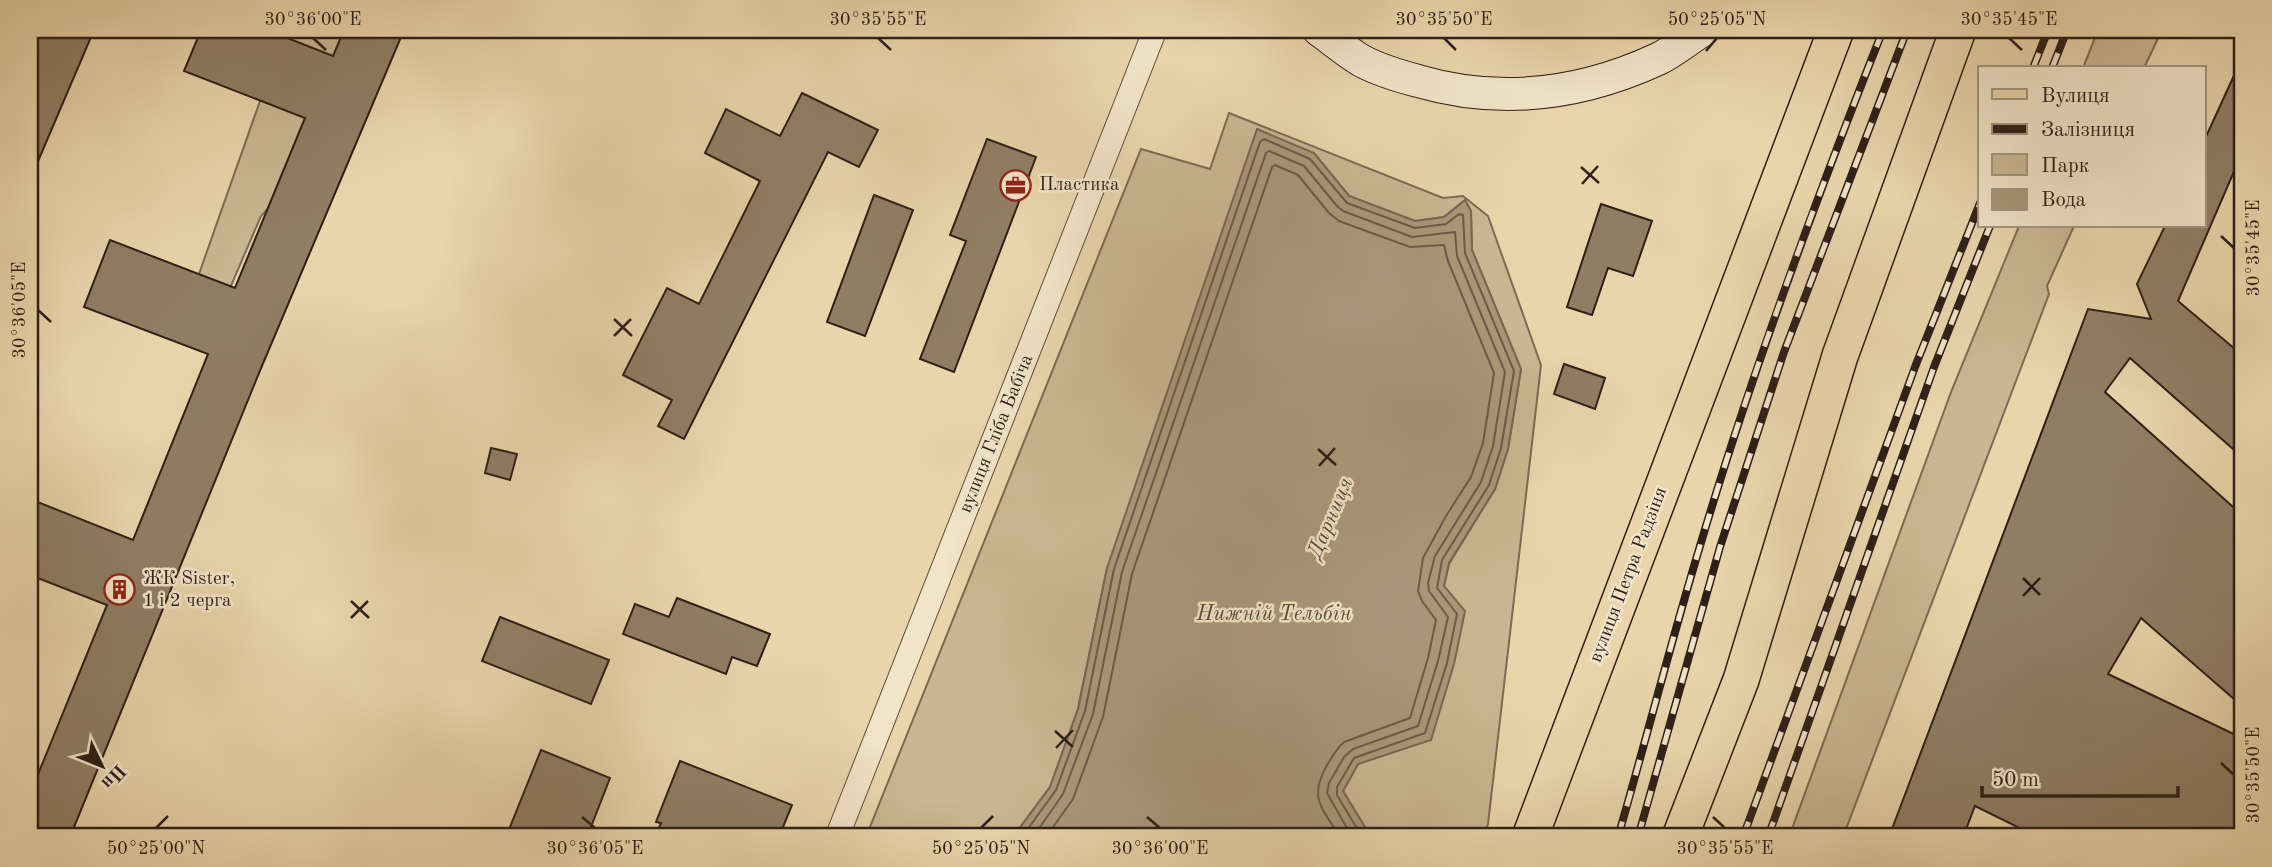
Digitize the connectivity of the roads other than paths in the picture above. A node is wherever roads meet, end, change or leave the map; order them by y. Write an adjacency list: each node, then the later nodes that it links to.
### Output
1 (1155, 30): 6 (street, вулиця Гліба Бабіча)
2 (1319, 30): 3 (main road)
3 (1703, 30)
4 (1836, 30): 7 (main road, вулиця Петра Радзіня)
5 (1958, 30): 8 (main road)
6 (837, 837)
7 (1530, 837)
8 (1680, 837)

